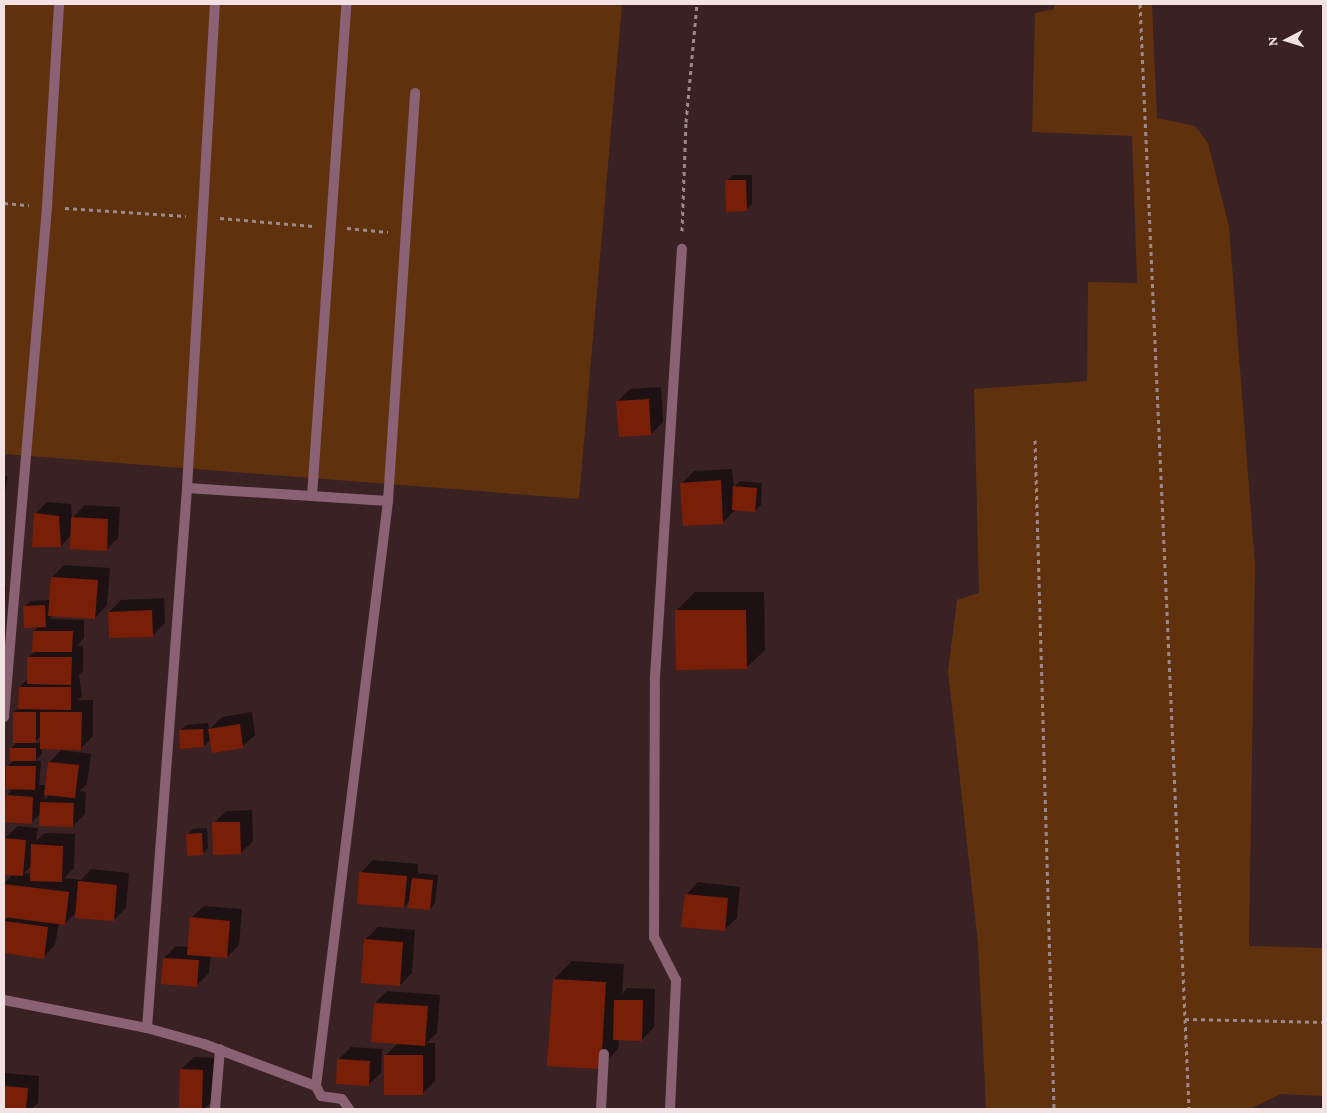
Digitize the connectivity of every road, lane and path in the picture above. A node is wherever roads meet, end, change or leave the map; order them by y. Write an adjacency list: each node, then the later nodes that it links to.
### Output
1 (59, 4): 12 (street)
2 (215, 4): 9 (street)
3 (346, 4): 10 (street)
4 (697, 4): 7 (path)
5 (1140, 4): 14 (path)
6 (415, 93): 11 (street)
7 (682, 250): 23 (street)
8 (1035, 440): 24 (path)
9 (187, 488): 10 (street); 16 (street)
10 (312, 496): 11 (street)
11 (388, 501): 19 (street)
12 (4, 717)
13 (4, 1000): 16 (street)
14 (1185, 1019): 15 (path); 25 (path)
15 (1323, 1022)
16 (147, 1028): 17 (street)
17 (220, 1049): 19 (street); 20 (street)
18 (604, 1054): 22 (street)
19 (316, 1086): 21 (street)
20 (215, 1109)
21 (349, 1109)
22 (601, 1109)
23 (670, 1109)
24 (1054, 1109)
25 (1189, 1109)

